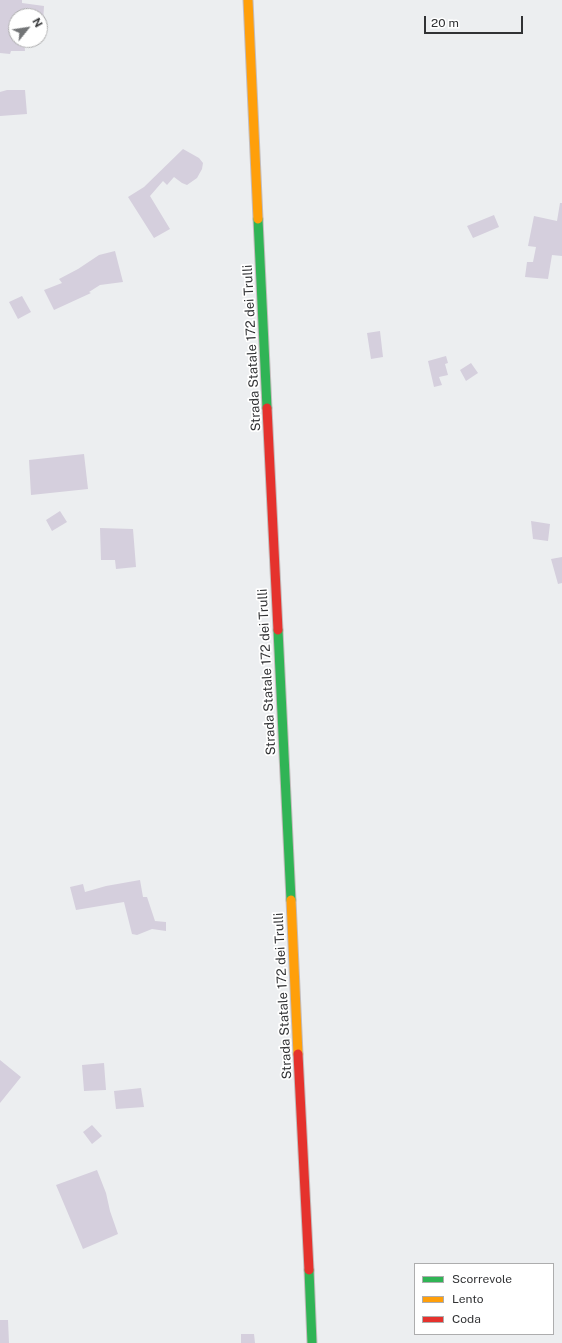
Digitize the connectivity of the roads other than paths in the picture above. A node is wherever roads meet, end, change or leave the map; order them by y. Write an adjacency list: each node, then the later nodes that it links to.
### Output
1 (248, 0): 2 (main road, Strada Statale 172 dei Trulli)
2 (312, 1343)

